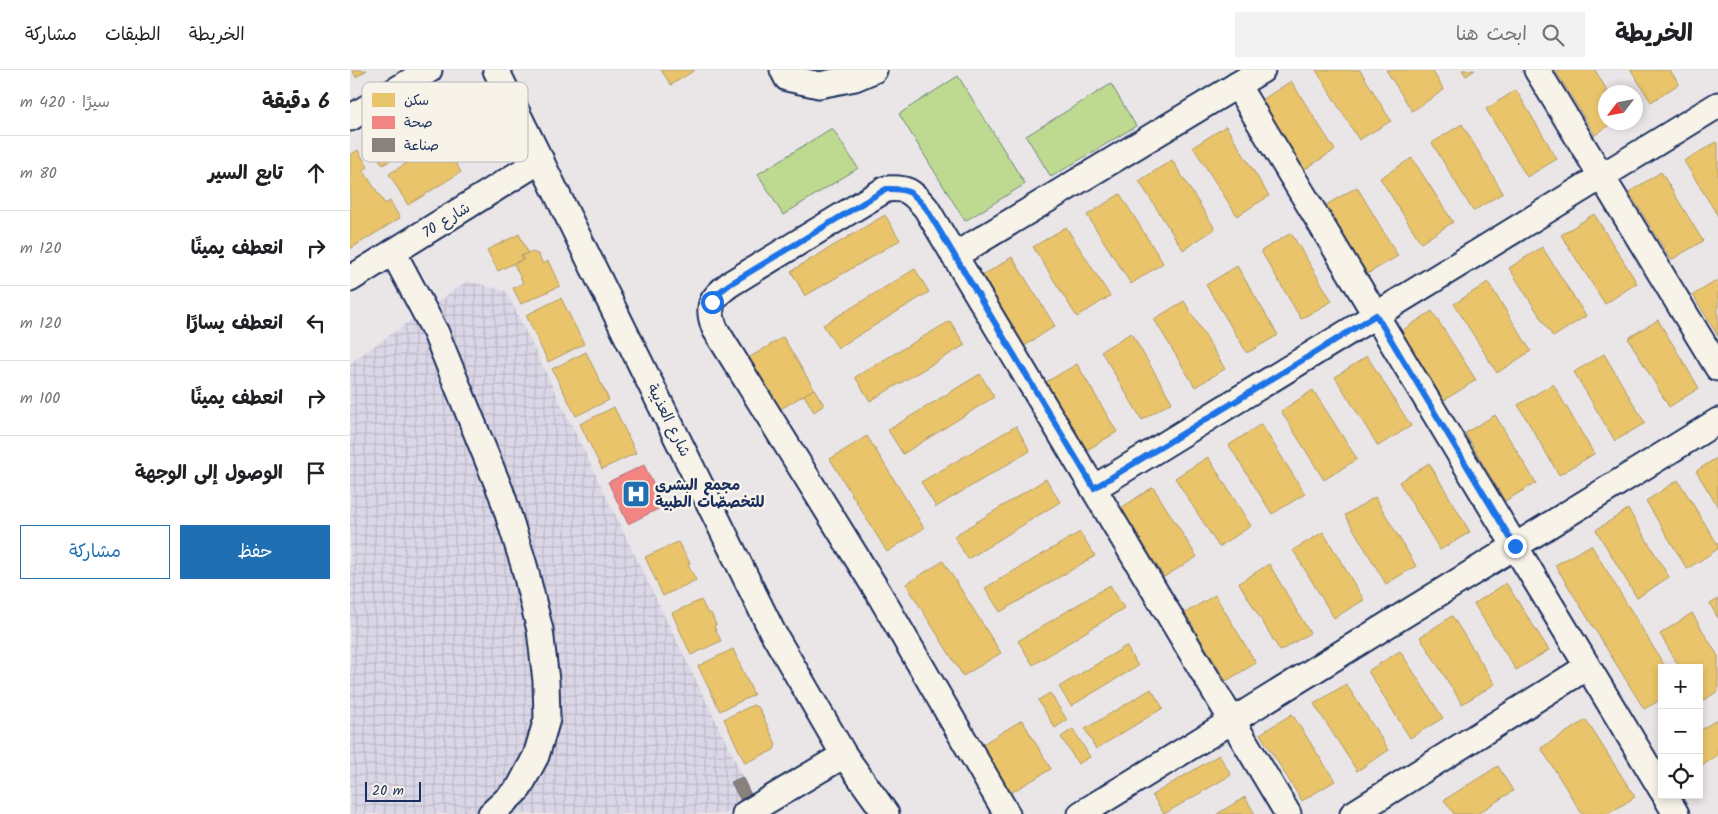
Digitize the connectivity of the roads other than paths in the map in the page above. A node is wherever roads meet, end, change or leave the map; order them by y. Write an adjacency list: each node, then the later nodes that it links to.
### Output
1 (429, 70): 7 (street)
2 (496, 70): 8 (street, شارع العذيبة)
3 (874, 70): 6 (street)
4 (1262, 70): 9 (street)
5 (1537, 70): 15 (street)
6 (785, 74)
7 (409, 82)
8 (502, 82)
9 (1237, 85): 17 (street); 19 (street)
10 (1718, 105): 15 (street)
11 (362, 111): 12 (street)
12 (350, 118)
13 (528, 133): 14 (street, شارع العذيبة)
14 (542, 160): 16 (street, شارع 70); 26 (street, شارع العذيبة)
15 (1601, 177): 19 (street); 20 (street)
16 (393, 252): 18 (street, شارع 70); 29 (street)
17 (954, 256): 22 (street); 32 (street)
18 (350, 279)
19 (1376, 315): 22 (street); 23 (street)
20 (1718, 368)
21 (1718, 421): 23 (street)
22 (1094, 488): 25 (street)
23 (1515, 546): 24 (street); 25 (street)
24 (1588, 667): 27 (street); 35 (street)
25 (1233, 721): 33 (street); 34 (street)
26 (844, 755): 30 (street); 31 (street, شارع العذيبة)
27 (1658, 783)
28 (1667, 799): 36 (street)
29 (491, 814)
30 (745, 814)
31 (886, 814)
32 (1007, 814)
33 (1081, 814)
34 (1288, 814)
35 (1353, 814)
36 (1676, 814)

